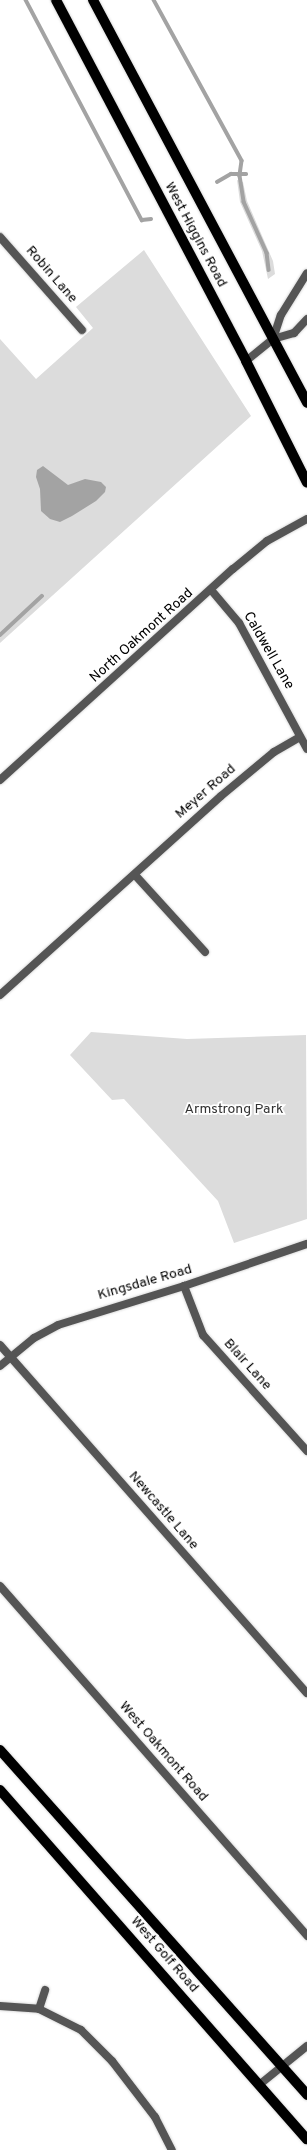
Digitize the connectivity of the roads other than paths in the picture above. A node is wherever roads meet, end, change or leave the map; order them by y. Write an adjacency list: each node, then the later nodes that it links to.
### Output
1 (56, 0): 8 (main road, West Higgins Road)
2 (93, 0): 7 (main road, West Higgins Road)
3 (0, 237): 6 (street, Robin Lane)
4 (307, 273): 7 (street)
5 (307, 319): 7 (street)
6 (82, 330)
7 (273, 339): 8 (street); 9 (main road, West Higgins Road)
8 (246, 361): 10 (main road, West Higgins Road)
9 (307, 403)
10 (307, 483)
11 (307, 519): 12 (street, North Oakmont Road)
12 (212, 591): 13 (street, Caldwell Lane); 15 (street, North Oakmont Road)
13 (300, 737): 14 (street, Caldwell Lane); 16 (street, Meyer Road)
14 (307, 749)
15 (0, 780)
16 (135, 875): 17 (street); 18 (street, Meyer Road)
17 (206, 952)
18 (0, 995)
19 (307, 1244): 20 (street, Kingsdale Road)
20 (184, 1286): 22 (street, Kingsdale Road); 24 (street, Blair Lane)
21 (0, 1346): 22 (street, Newcastle Lane)
22 (10, 1357): 23 (street, Kingsdale Road); 26 (street, Newcastle Lane)
23 (0, 1366)
24 (307, 1451)
25 (0, 1586): 29 (street, West Oakmont Road)
26 (307, 1693)
27 (0, 1750): 34 (main road, West Golf Road)
28 (0, 1790): 35 (main road, West Golf Road)
29 (307, 1936)
30 (45, 1990): 32 (street)
31 (0, 2006): 32 (street)
32 (38, 2009): 38 (street)
33 (307, 2046): 34 (street)
34 (281, 2067): 35 (street); 36 (main road, West Golf Road)
35 (259, 2085): 37 (main road, West Golf Road)
36 (307, 2095)
37 (307, 2139)
38 (172, 2150)

